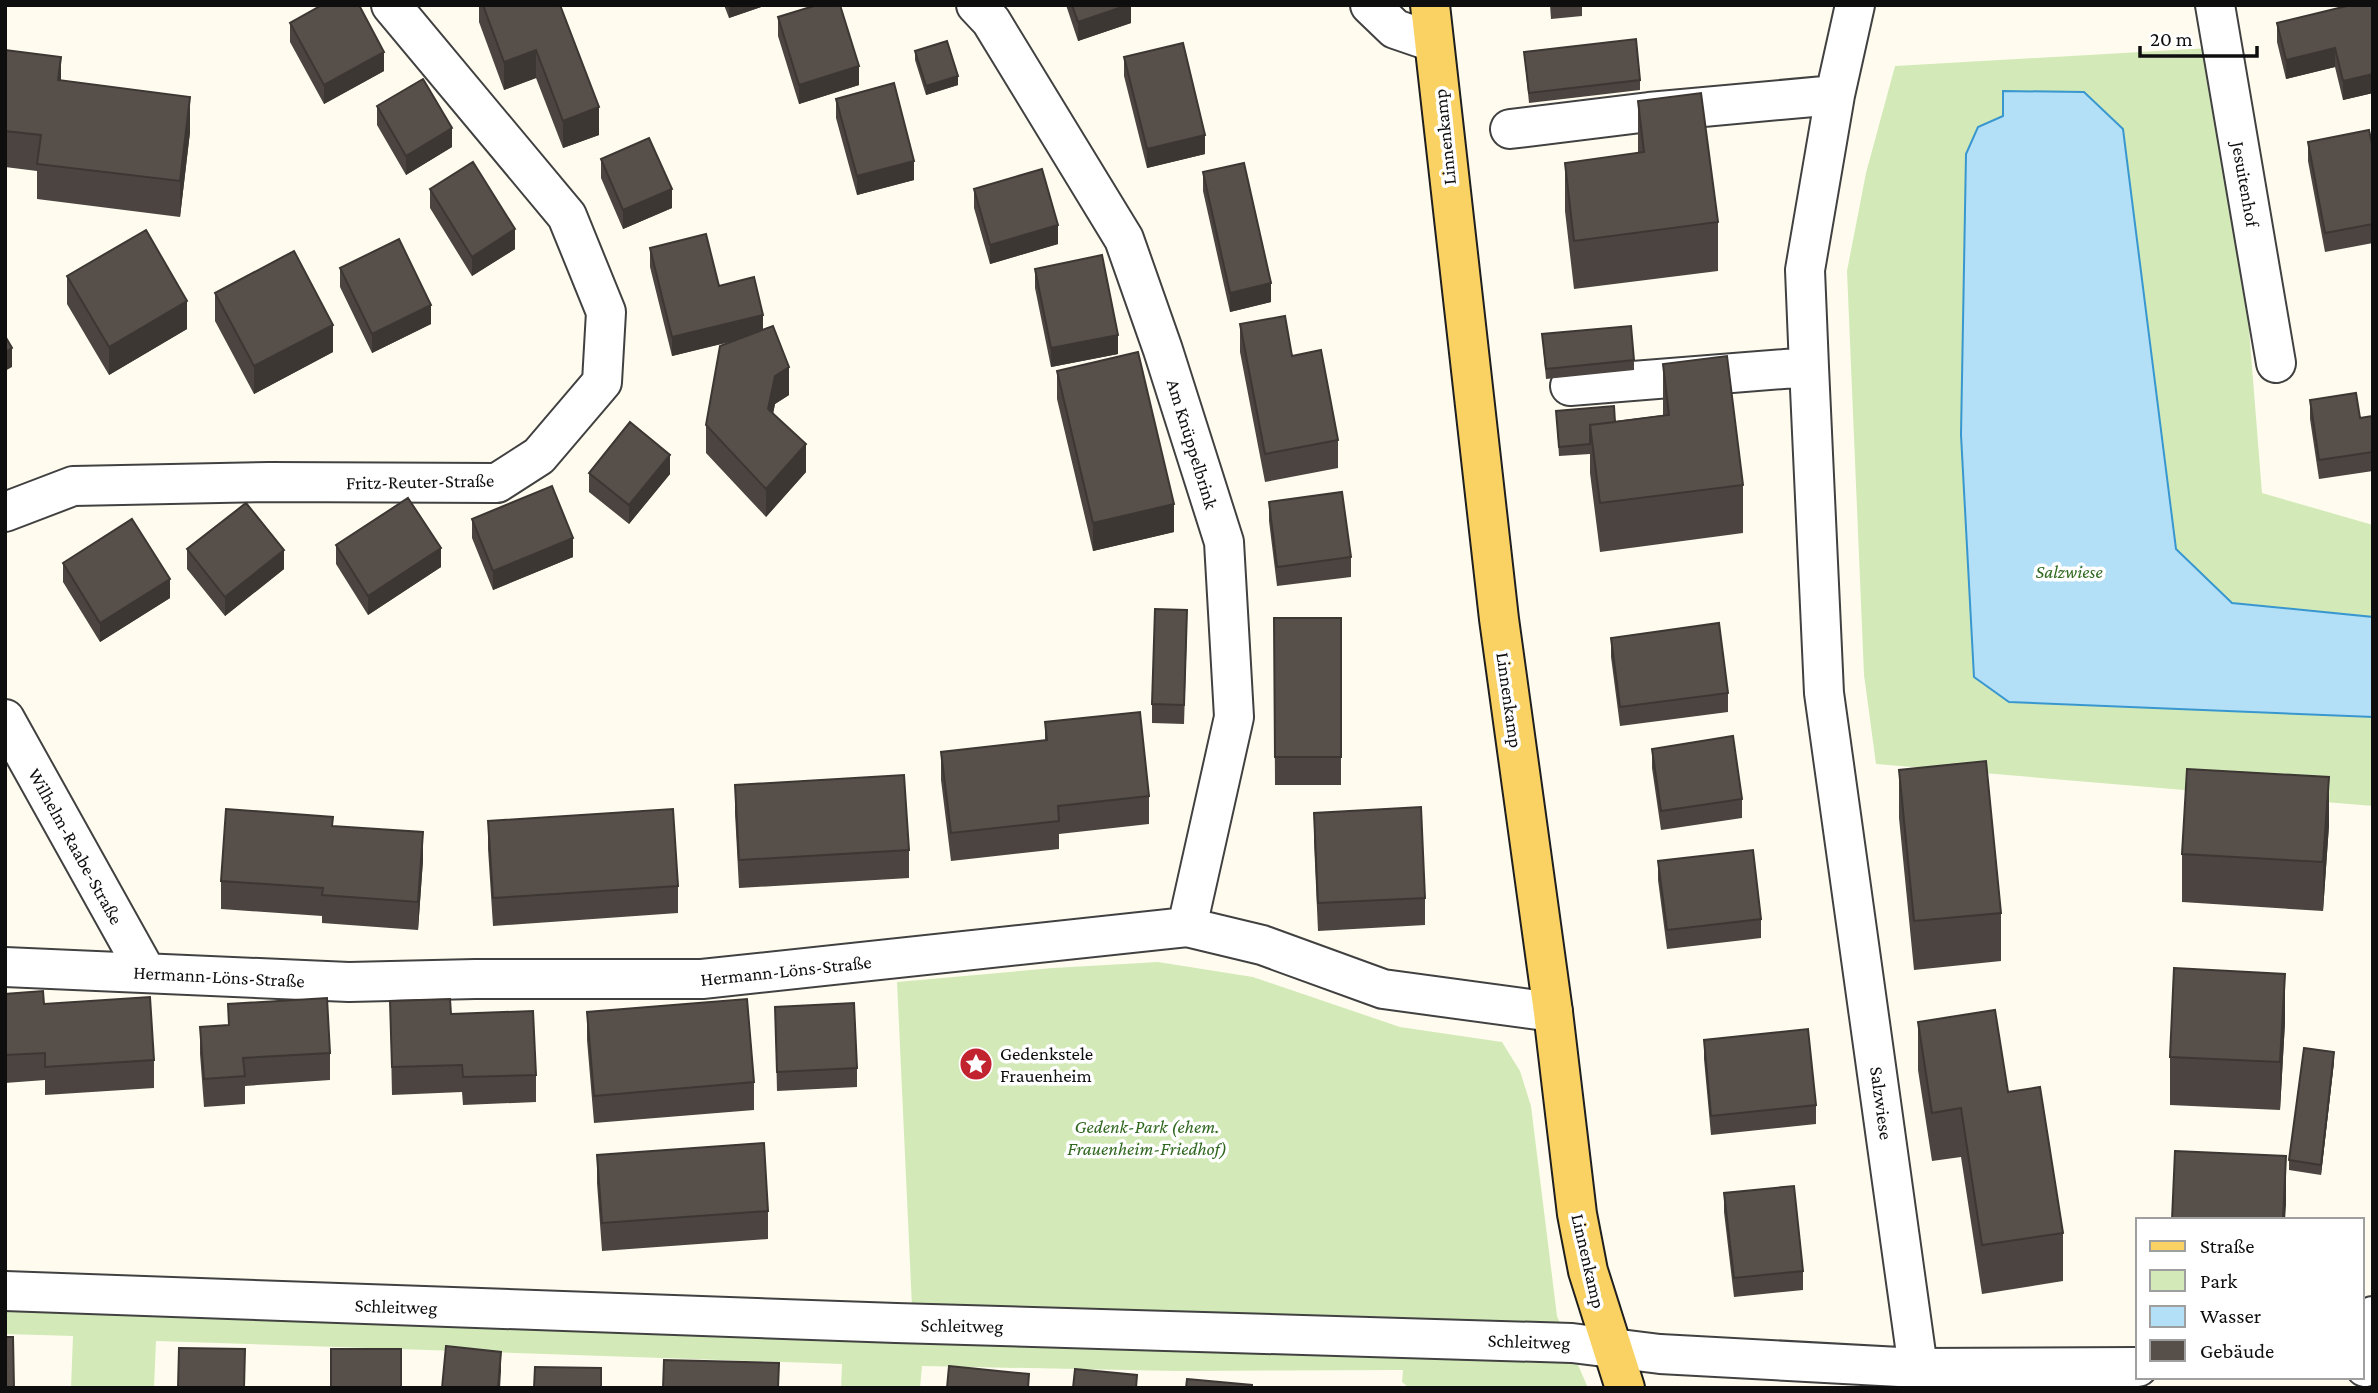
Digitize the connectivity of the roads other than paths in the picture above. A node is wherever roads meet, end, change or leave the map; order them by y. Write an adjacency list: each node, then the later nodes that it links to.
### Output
1 (391, 5): 12 (street, Fritz-Reuter-Straße)
2 (976, 5): 14 (street, Am Knüppelbrink)
3 (1370, 5): 6 (street)
4 (1855, 5): 7 (street, Salzwiese)
5 (2215, 5): 9 (street, Jesuitenhof)
6 (1432, 24): 17 (main road, Linnenkamp)
7 (1835, 95): 8 (street); 10 (street, Salzwiese)
8 (1510, 129)
9 (2276, 363)
10 (1809, 367): 11 (street); 23 (street, Salzwiese)
11 (1570, 386)
12 (5, 512)
13 (5, 719): 16 (street, Wilhelm-Raabe-Straße)
14 (1187, 927): 16 (street, Hermann-Löns-Straße); 17 (street, Hermann-Löns-Straße)
15 (5, 967): 16 (street, Hermann-Löns-Straße)
16 (146, 972)
17 (1553, 1012): 20 (main road, Linnenkamp)
18 (5, 1291): 20 (street, Schleitweg)
19 (2373, 1316): 22 (street)
20 (1611, 1347): 23 (street, Schleitweg); 24 (main road, Linnenkamp)
21 (2136, 1367): 23 (street, Schleitweg)
22 (2367, 1367)
23 (1918, 1378)
24 (1625, 1388)

